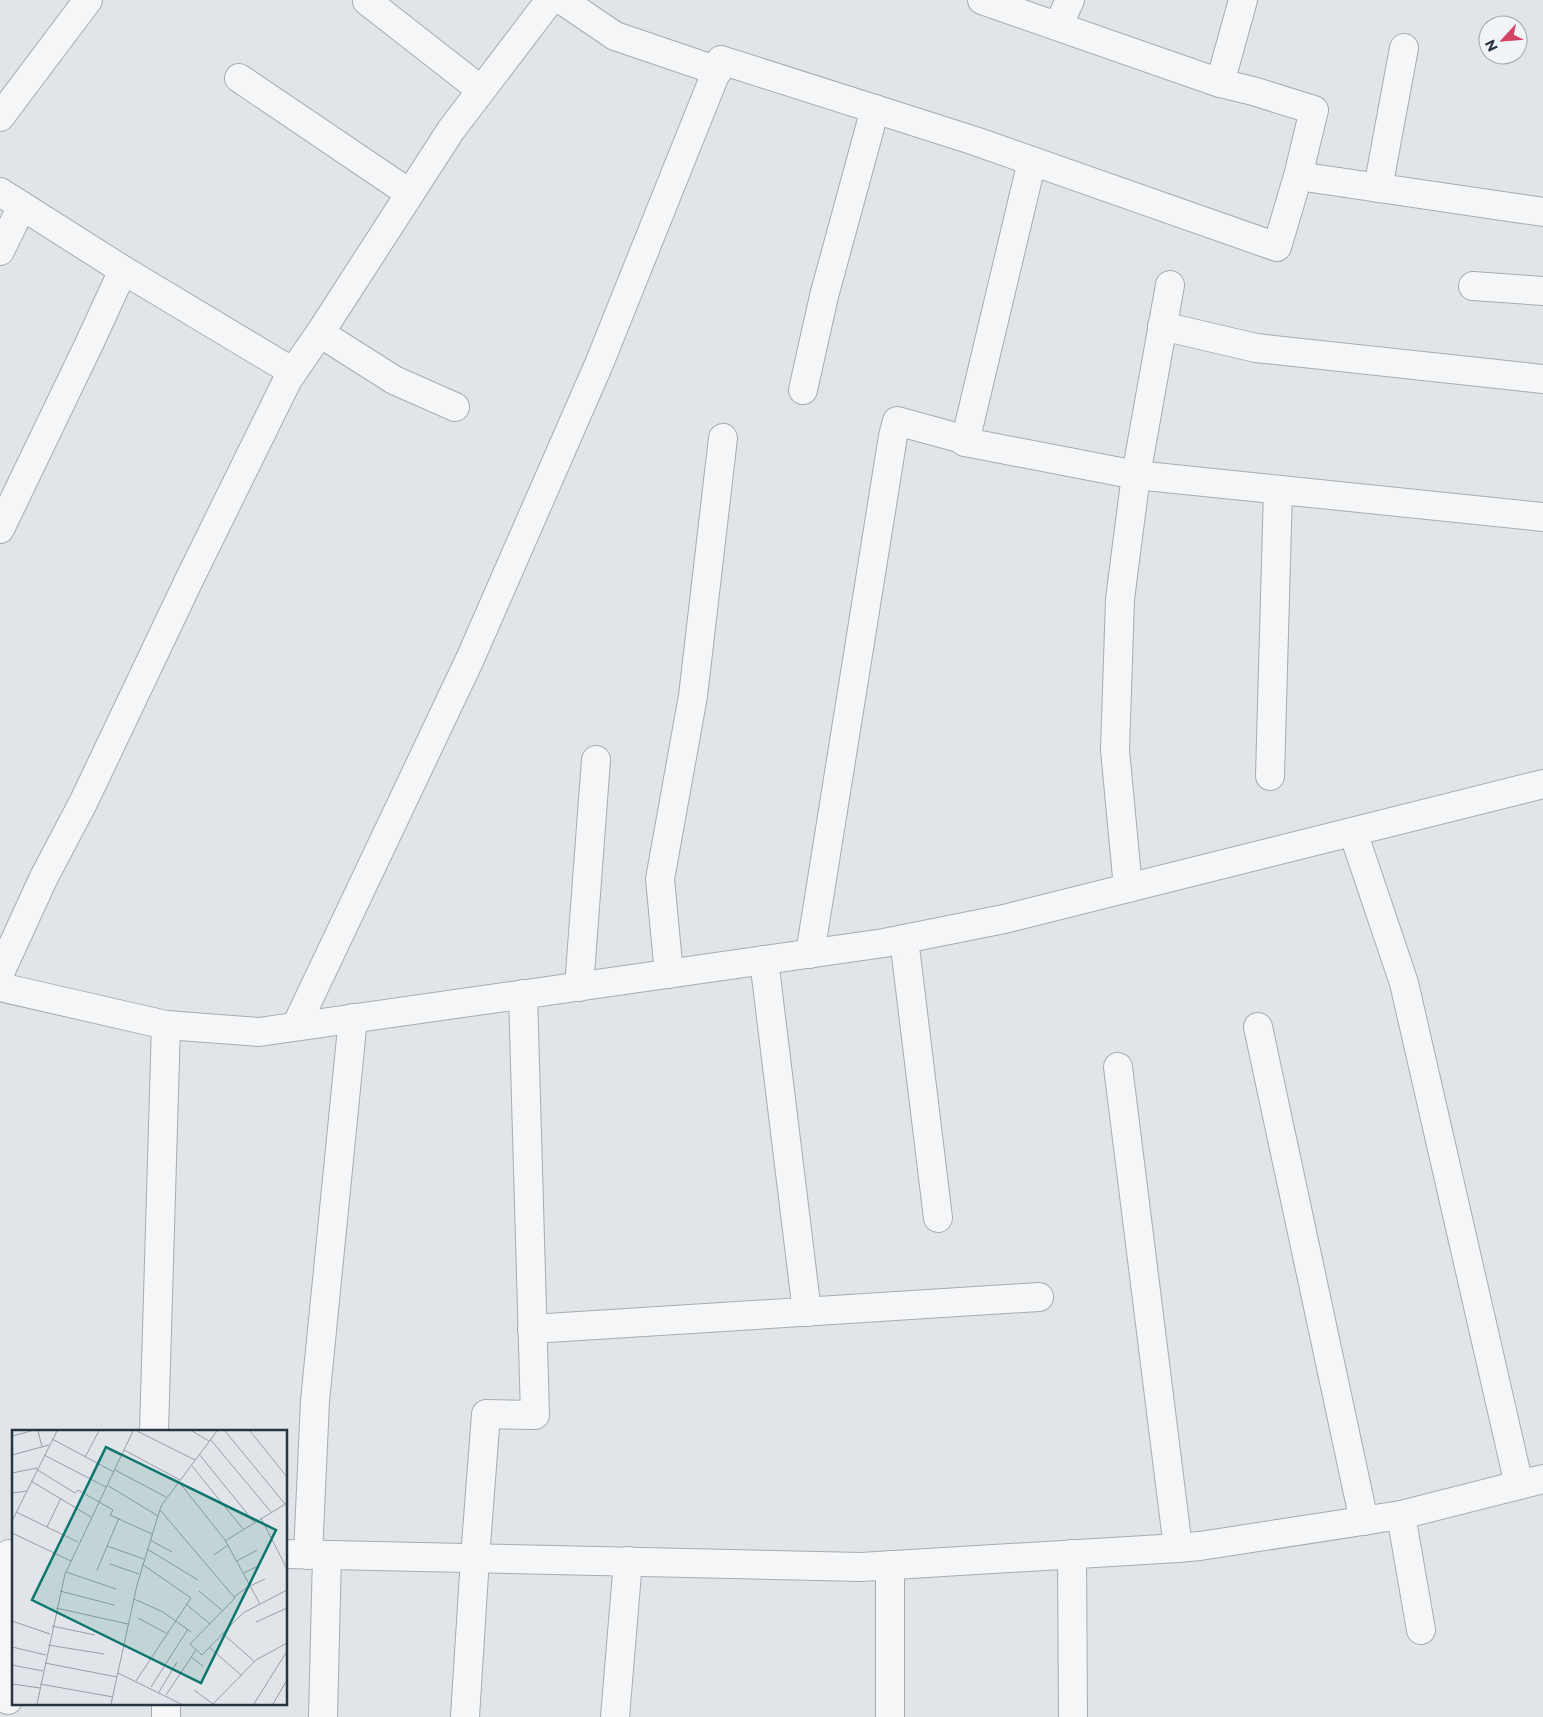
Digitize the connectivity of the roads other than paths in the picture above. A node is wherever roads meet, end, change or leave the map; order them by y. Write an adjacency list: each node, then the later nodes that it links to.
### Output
1 (88, 0): 15 (street)
2 (550, 0): 13 (street)
3 (562, 0): 10 (street)
4 (982, 0): 8 (street)
5 (1070, 0): 8 (street)
6 (1243, 0): 12 (street)
7 (367, 1): 13 (street)
8 (1058, 26): 12 (street)
9 (1404, 48): 18 (street)
10 (718, 71): 14 (street); 54 (street)
11 (239, 78): 19 (street)
12 (1220, 83): 17 (street)
13 (481, 90): 19 (street)
14 (875, 109): 16 (street); 31 (street)
15 (0, 117)
16 (1032, 161): 17 (street); 34 (street)
17 (1298, 176): 18 (street)
18 (1378, 188): 21 (street)
19 (409, 194): 28 (street)
20 (11, 199): 22 (street); 23 (street)
21 (1543, 212)
22 (0, 251)
23 (123, 270): 29 (street); 38 (street)
24 (1170, 285): 27 (street)
25 (1472, 286): 26 (street)
26 (1543, 291)
27 (1162, 326): 30 (street); 35 (street)
28 (320, 333): 29 (street); 32 (street)
29 (293, 372): 47 (street)
30 (1543, 378)
31 (803, 390)
32 (455, 407)
33 (723, 438): 48 (street)
34 (965, 442): 35 (street); 45 (street)
35 (1136, 475): 36 (street); 43 (street)
36 (1278, 490): 37 (street); 40 (street)
37 (1543, 517)
38 (0, 529)
39 (596, 760): 49 (street)
40 (1270, 776)
41 (1543, 784): 42 (street)
42 (1353, 832): 43 (street); 62 (street)
43 (1128, 888): 44 (street)
44 (904, 939): 45 (street); 57 (street)
45 (810, 954): 46 (street)
46 (764, 960): 48 (street); 59 (street)
47 (0, 973)
48 (669, 974): 49 (street)
49 (579, 987): 51 (street)
50 (0, 988): 53 (street)
51 (522, 994): 52 (street); 60 (street)
52 (353, 1018): 54 (street); 67 (street)
53 (166, 1025): 54 (street); 61 (street)
54 (296, 1026)
55 (1258, 1027): 64 (street)
56 (1118, 1066): 65 (street)
57 (938, 1218)
58 (1039, 1297): 59 (street)
59 (807, 1312): 60 (street)
60 (532, 1329): 69 (street)
61 (154, 1430)
62 (1531, 1482): 63 (street)
63 (1402, 1515): 64 (street); 72 (street)
64 (1364, 1521): 65 (street)
65 (1178, 1548): 68 (street)
66 (8, 1554): 73 (street)
67 (307, 1554): 69 (street); 76 (street)
68 (1072, 1554): 71 (street); 80 (street)
69 (474, 1558): 70 (street); 77 (street)
70 (628, 1561): 71 (street); 78 (street)
71 (890, 1565): 79 (street)
72 (1422, 1630)
73 (8, 1700)
74 (166, 1704): 75 (street)
75 (166, 1717)
76 (323, 1717)
77 (465, 1717)
78 (615, 1717)
79 (890, 1717)
80 (1073, 1717)

